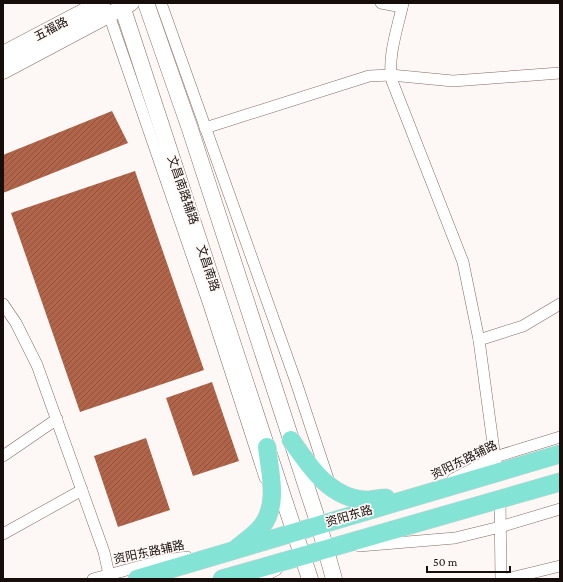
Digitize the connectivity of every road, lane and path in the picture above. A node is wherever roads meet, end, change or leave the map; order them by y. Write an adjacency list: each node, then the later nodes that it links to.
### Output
1 (146, 3): 16 (main road)
2 (161, 3): 10 (street)
3 (381, 3): 4 (street)
4 (403, 5): 9 (street)
5 (115, 6): 6 (main road, 五福路); 7 (main road); 17 (main road, 文昌南路); 25 (street, 文昌南路辅路)
6 (3, 54)
7 (3, 71)
8 (560, 73): 9 (street)
9 (390, 75): 10 (street); 13 (street)
10 (205, 128): 22 (street)
11 (3, 304): 14 (street)
12 (560, 304): 13 (street)
13 (479, 340): 20 (street)
14 (56, 419): 19 (street); 23 (street)
15 (560, 437): 20 (street, 资阳东路辅路)
16 (291, 440): 22 (main road); 28 (main road)
17 (266, 447): 25 (main road); 30 (main road, 文昌南路)
18 (560, 454): 20 (main road, 资阳东路)
19 (3, 456)
20 (496, 465): 24 (main road, 资阳东路)
21 (560, 482): 26 (main road)
22 (330, 487): 24 (main road)
23 (82, 490): 31 (street); 36 (street)
24 (427, 494): 28 (main road, 资阳东路)
25 (272, 500): 33 (main road)
26 (500, 500): 29 (street); 32 (main road)
27 (560, 509): 29 (street)
28 (319, 525): 30 (main road, 资阳东路); 32 (main road)
29 (500, 527): 32 (street); 43 (street)
30 (295, 533): 33 (main road, 资阳东路); 34 (main road, 文昌南路)
31 (3, 534)
32 (326, 549): 34 (main road); 42 (main road)
33 (235, 550): 36 (street, 资阳东路辅路); 38 (main road, 资阳东路)
34 (303, 556): 39 (main road); 40 (street); 41 (main road, 文昌南路)
35 (560, 566): 44 (street)
36 (110, 577): 37 (street, 资阳东路辅路)
37 (93, 579)
38 (137, 579)
39 (222, 579)
40 (258, 579)
41 (310, 579)
42 (334, 579)
43 (501, 579)
44 (507, 579)

